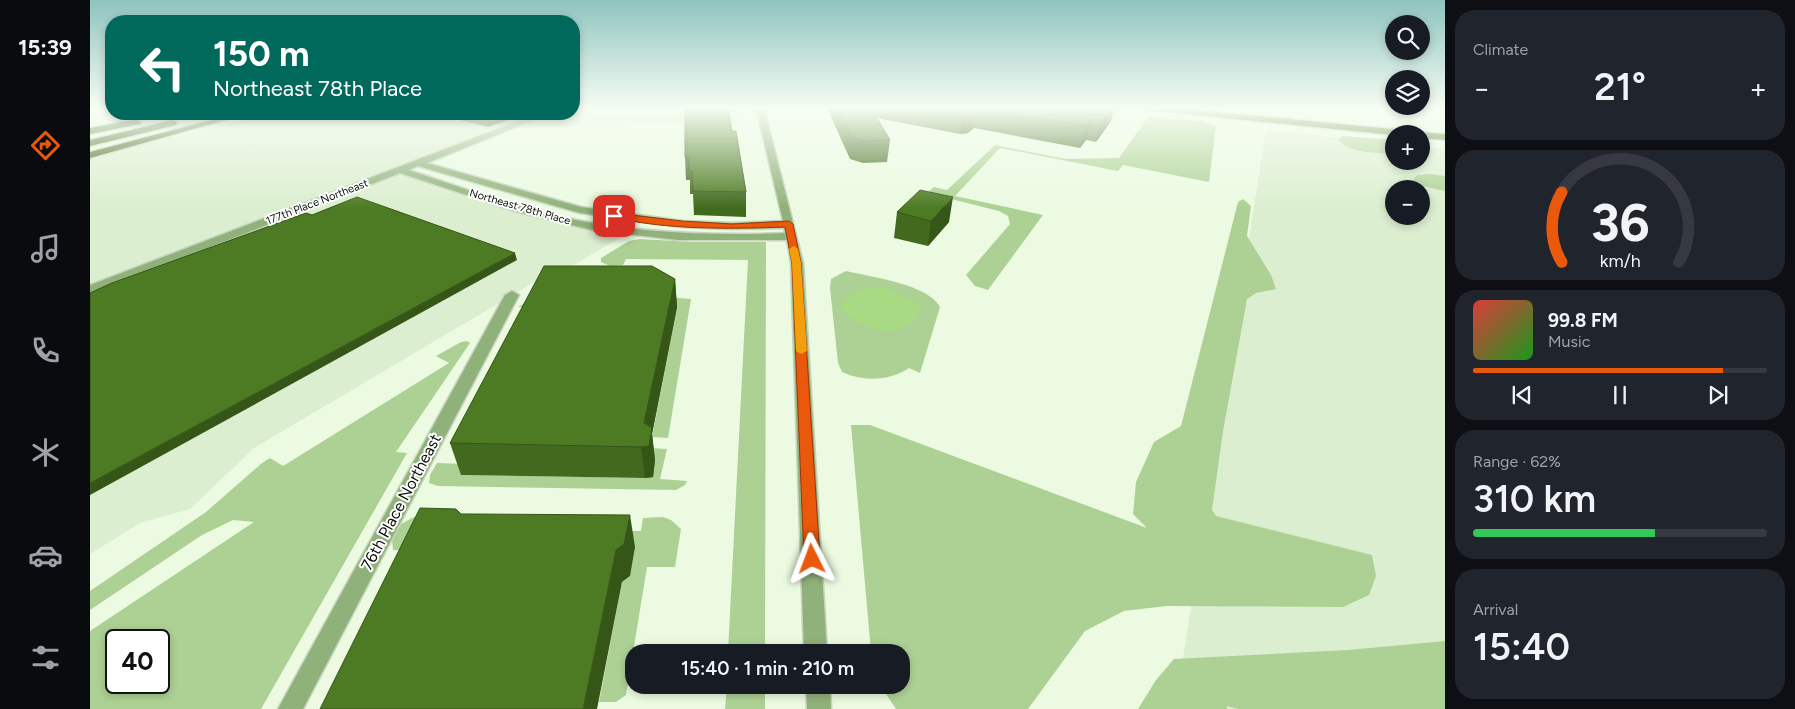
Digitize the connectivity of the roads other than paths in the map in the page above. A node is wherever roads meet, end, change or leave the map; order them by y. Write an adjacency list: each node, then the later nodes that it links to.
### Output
1 (130, 141): 5 (highway)
2 (141, 141): 6 (highway)
3 (474, 141): 7 (street, 177th Place Northeast)
4 (768, 141): 9 (street)
5 (90, 151)
6 (90, 155)
7 (418, 163): 8 (street, 177th Place Northeast); 9 (street, Northeast 78th Place)
8 (400, 170): 10 (street, Northeast 78th Place); 11 (street, 177th Place Northeast)
9 (789, 224): 10 (street)
10 (792, 236): 13 (street)
11 (90, 290)
12 (512, 295): 15 (street, 76th Place Northeast)
13 (816, 644)
14 (818, 694): 16 (street)
15 (290, 709)
16 (819, 709)

